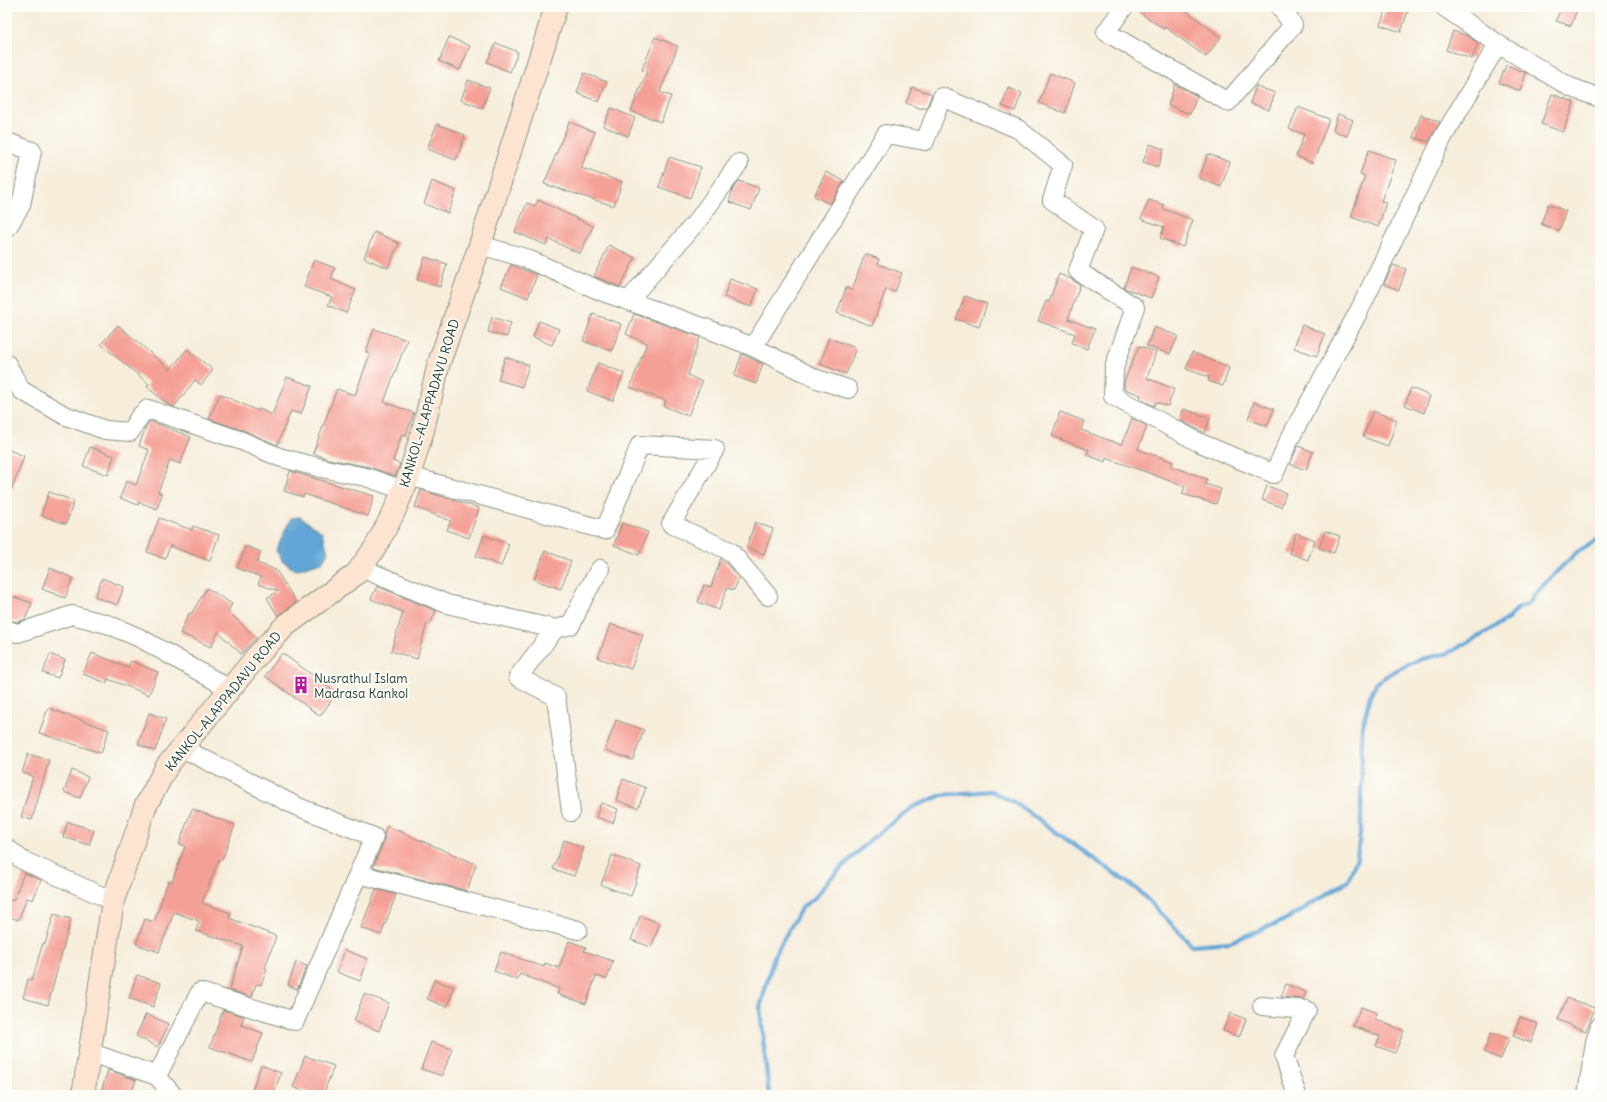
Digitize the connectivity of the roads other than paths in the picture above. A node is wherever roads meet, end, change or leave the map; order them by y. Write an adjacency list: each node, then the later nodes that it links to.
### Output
1 (556, 7): 10 (main road, KANKOL-ALAPPADAVU ROAD)
2 (1124, 7): 3 (street)
3 (1280, 7)
4 (1444, 7): 5 (street)
5 (1498, 44): 6 (street); 12 (street)
6 (1600, 98)
7 (7, 142): 9 (street)
8 (739, 163): 11 (street)
9 (7, 228)
10 (480, 244): 11 (street); 15 (main road, KANKOL-ALAPPADAVU ROAD)
11 (628, 301): 12 (street)
12 (753, 346): 14 (street)
13 (7, 364): 15 (street)
14 (848, 389)
15 (406, 483): 16 (main road, KANKOL-ALAPPADAVU ROAD); 18 (street)
16 (361, 568): 19 (street); 21 (main road, KANKOL-ALAPPADAVU ROAD)
17 (600, 569): 19 (street)
18 (768, 596)
19 (555, 629): 23 (street)
20 (7, 630): 21 (street)
21 (230, 689): 22 (main road, KANKOL-ALAPPADAVU ROAD)
22 (182, 748): 25 (street); 26 (main road, KANKOL-ALAPPADAVU ROAD)
23 (571, 812)
24 (7, 848): 26 (street)
25 (358, 874): 27 (street); 31 (street)
26 (113, 901): 30 (main road, KANKOL-ALAPPADAVU ROAD)
27 (578, 930)
28 (1262, 1006): 34 (street)
29 (1600, 1026): 35 (street)
30 (89, 1052): 31 (street); 32 (main road, KANKOL-ALAPPADAVU ROAD)
31 (157, 1076): 33 (street)
32 (83, 1095)
33 (173, 1095)
34 (1297, 1095)
35 (1587, 1095)

